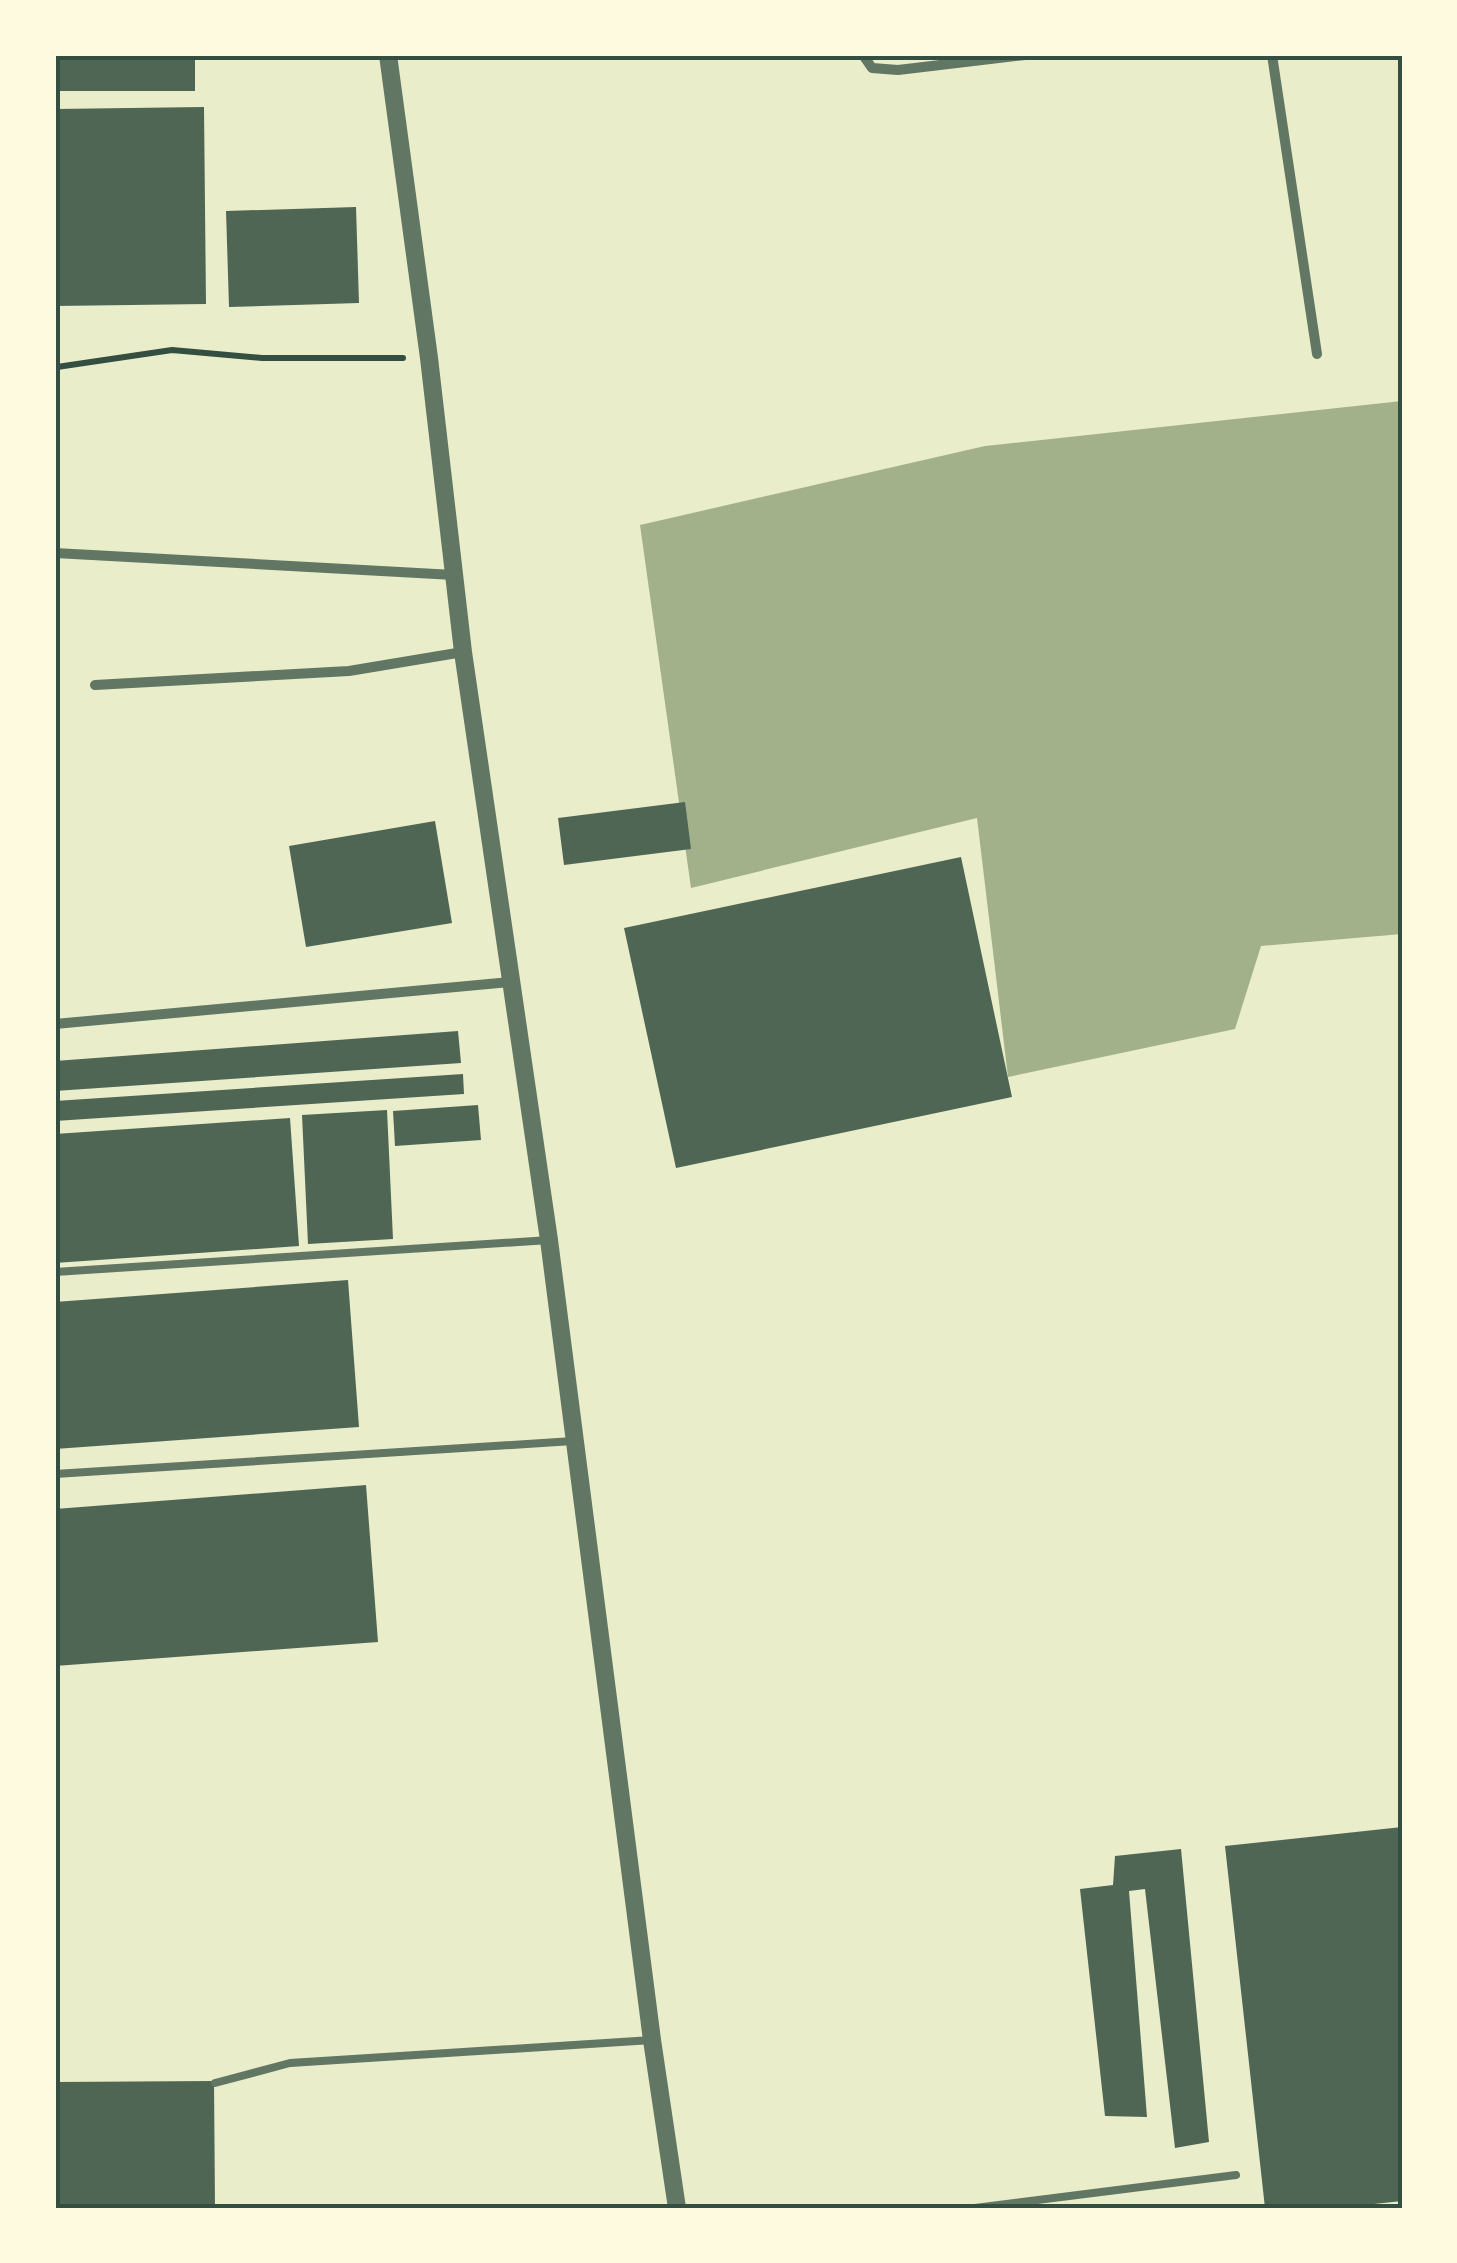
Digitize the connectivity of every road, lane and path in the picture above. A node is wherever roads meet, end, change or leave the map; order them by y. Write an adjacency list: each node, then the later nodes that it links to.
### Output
1 (388, 55): 6 (street)
2 (863, 55): 3 (street)
3 (1025, 55)
4 (1272, 55): 5 (street)
5 (1317, 354)
6 (429, 358): 7 (path); 9 (street)
7 (56, 368)
8 (55, 553): 9 (street)
9 (454, 575): 10 (street)
10 (463, 652): 11 (street); 12 (street)
11 (95, 685)
12 (511, 982): 13 (street); 14 (street)
13 (55, 1024)
14 (549, 1240): 15 (lane); 16 (street)
15 (55, 1272)
16 (573, 1440): 17 (lane); 18 (street)
17 (55, 1474)
18 (652, 2040): 19 (lane); 21 (street)
19 (215, 2083)
20 (1236, 2174): 22 (lane)
21 (676, 2208)
22 (975, 2208)

